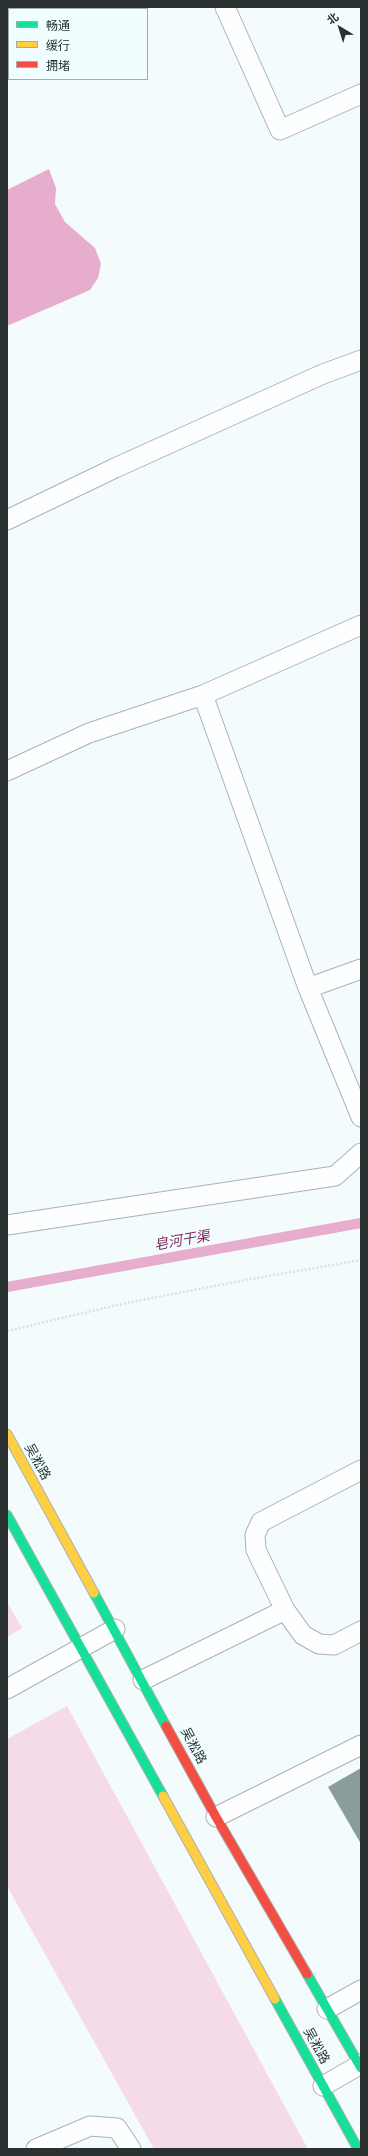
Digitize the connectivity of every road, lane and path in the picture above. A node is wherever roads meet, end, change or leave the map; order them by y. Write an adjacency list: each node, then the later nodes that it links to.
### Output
1 (225, 7): 2 (lane)
2 (361, 94)
3 (361, 360): 4 (lane)
4 (7, 520)
5 (361, 625): 6 (lane)
6 (203, 694): 7 (lane); 9 (lane)
7 (7, 771)
8 (361, 969): 9 (lane)
9 (308, 988): 10 (lane)
10 (361, 1117)
11 (361, 1153): 12 (lane)
12 (7, 1225)
13 (361, 1260): 14 (path)
14 (7, 1331)
15 (7, 1434): 19 (main road, 吴淞路)
16 (361, 1470): 18 (lane)
17 (7, 1515): 21 (main road, 吴淞路)
18 (286, 1610): 20 (lane); 22 (lane)
19 (115, 1629): 21 (lane); 22 (main road, 吴淞路)
20 (361, 1631)
21 (81, 1648): 23 (lane); 29 (main road, 吴淞路)
22 (143, 1680): 25 (main road, 吴淞路)
23 (7, 1689)
24 (361, 1745): 25 (lane)
25 (216, 1817): 27 (main road, 吴淞路)
26 (361, 1990): 27 (lane)
27 (327, 2009): 28 (main road, 吴淞路)
28 (360, 2066): 29 (lane)
29 (323, 2086): 32 (main road, 吴淞路)
30 (36, 2149): 31 (lane)
31 (131, 2149)
32 (358, 2149)

